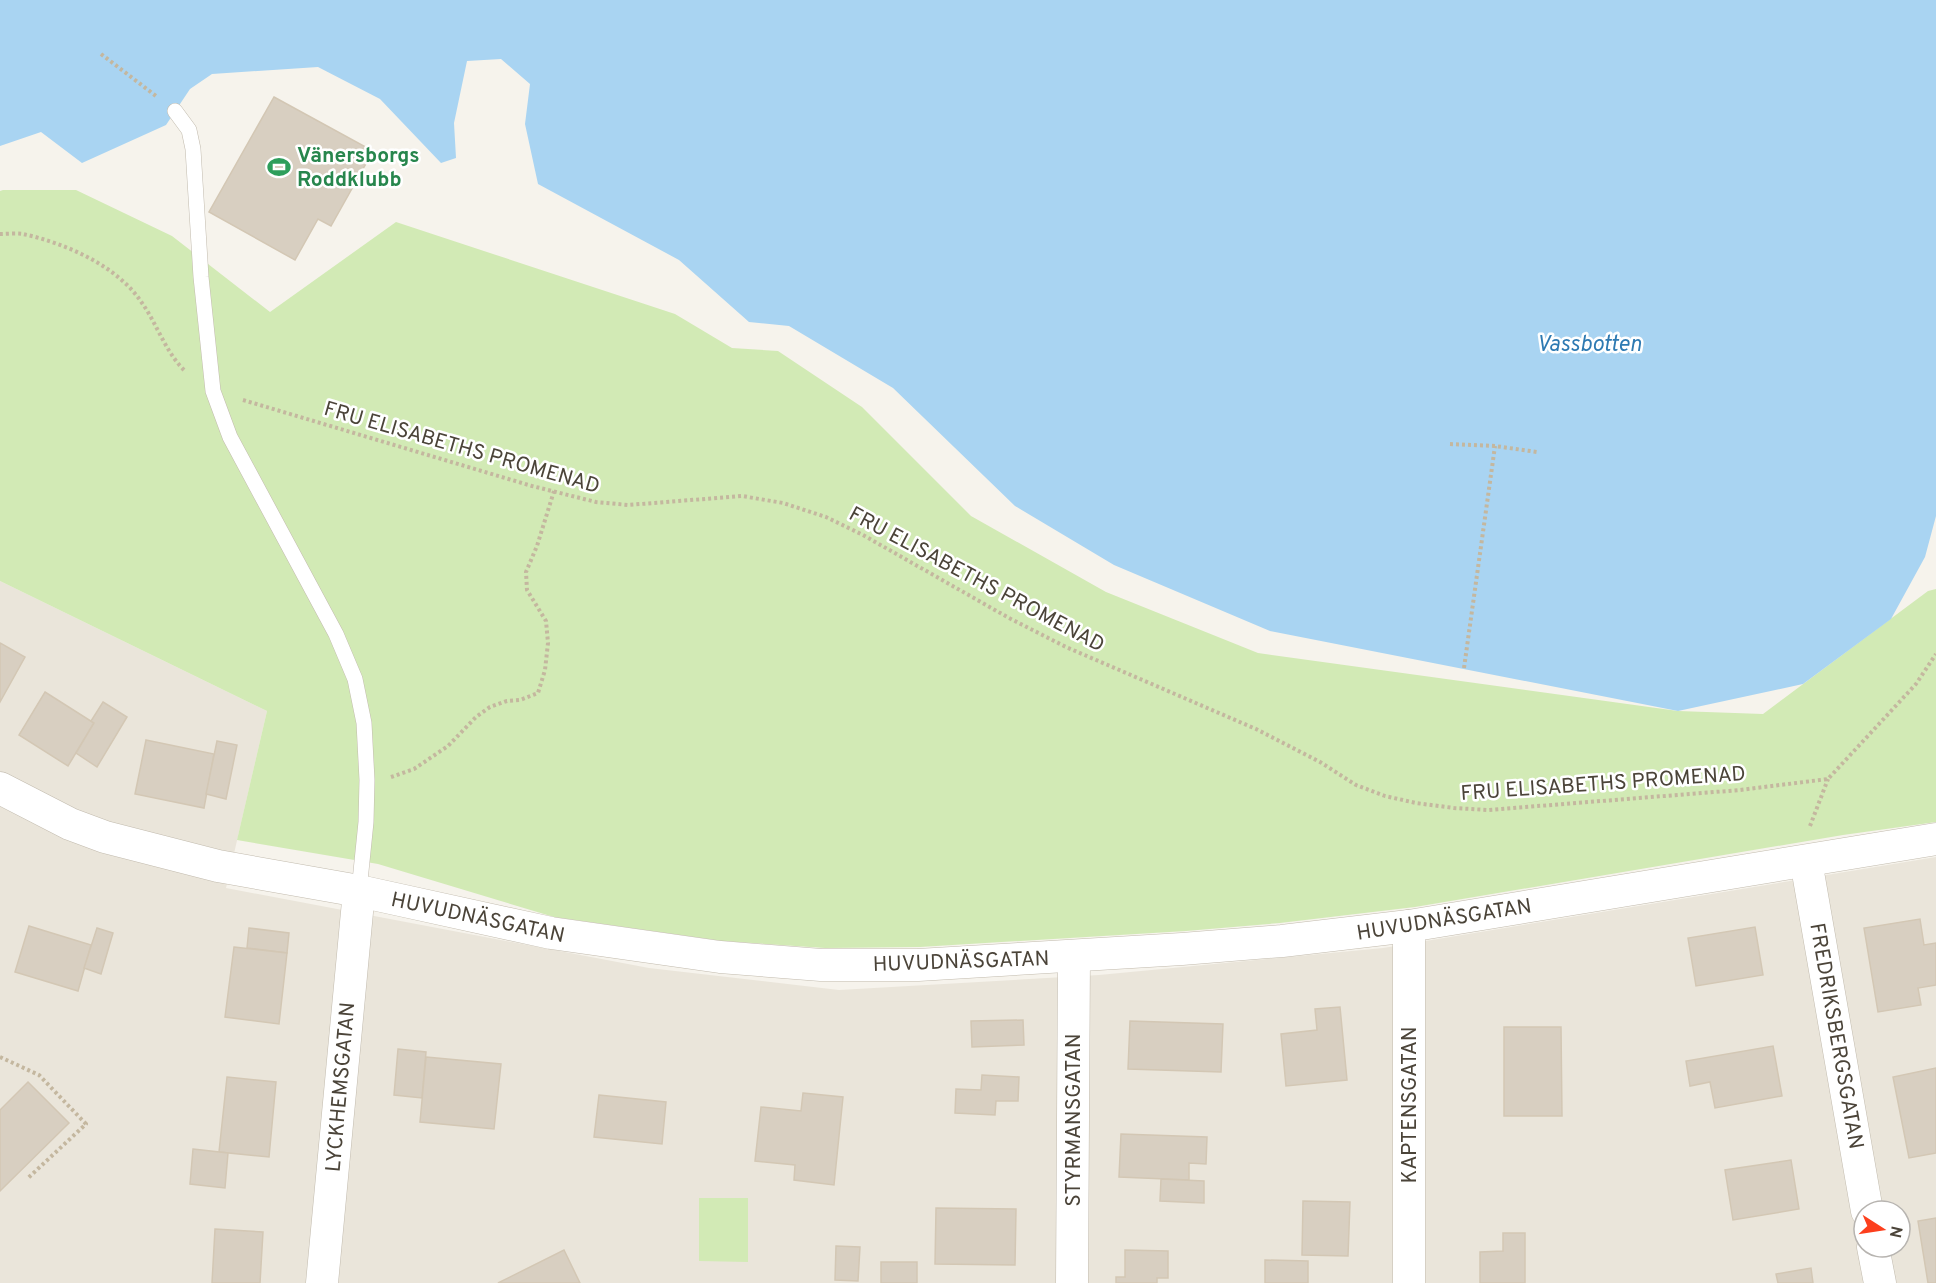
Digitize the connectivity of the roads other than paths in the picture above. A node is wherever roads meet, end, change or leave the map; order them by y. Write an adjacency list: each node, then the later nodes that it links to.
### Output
1 (176, 111): 5 (lane)
2 (0, 788): 5 (street, HUVUDNÄSGATAN)
3 (1936, 838): 4 (street, HUVUDNÄSGATAN)
4 (1806, 861): 6 (street, HUVUDNÄSGATAN); 8 (street, FREDRIKSBERGSGATAN)
5 (358, 891): 7 (street, HUVUDNÄSGATAN); 10 (street, LYCKHEMSGATAN)
6 (1409, 926): 7 (street, HUVUDNÄSGATAN); 12 (street, KAPTENSGATAN)
7 (1074, 956): 11 (street, STYRMANSGATAN)
8 (1865, 1199)
9 (1876, 1259): 13 (street)
10 (322, 1283)
11 (1072, 1283)
12 (1409, 1283)
13 (1880, 1283)

